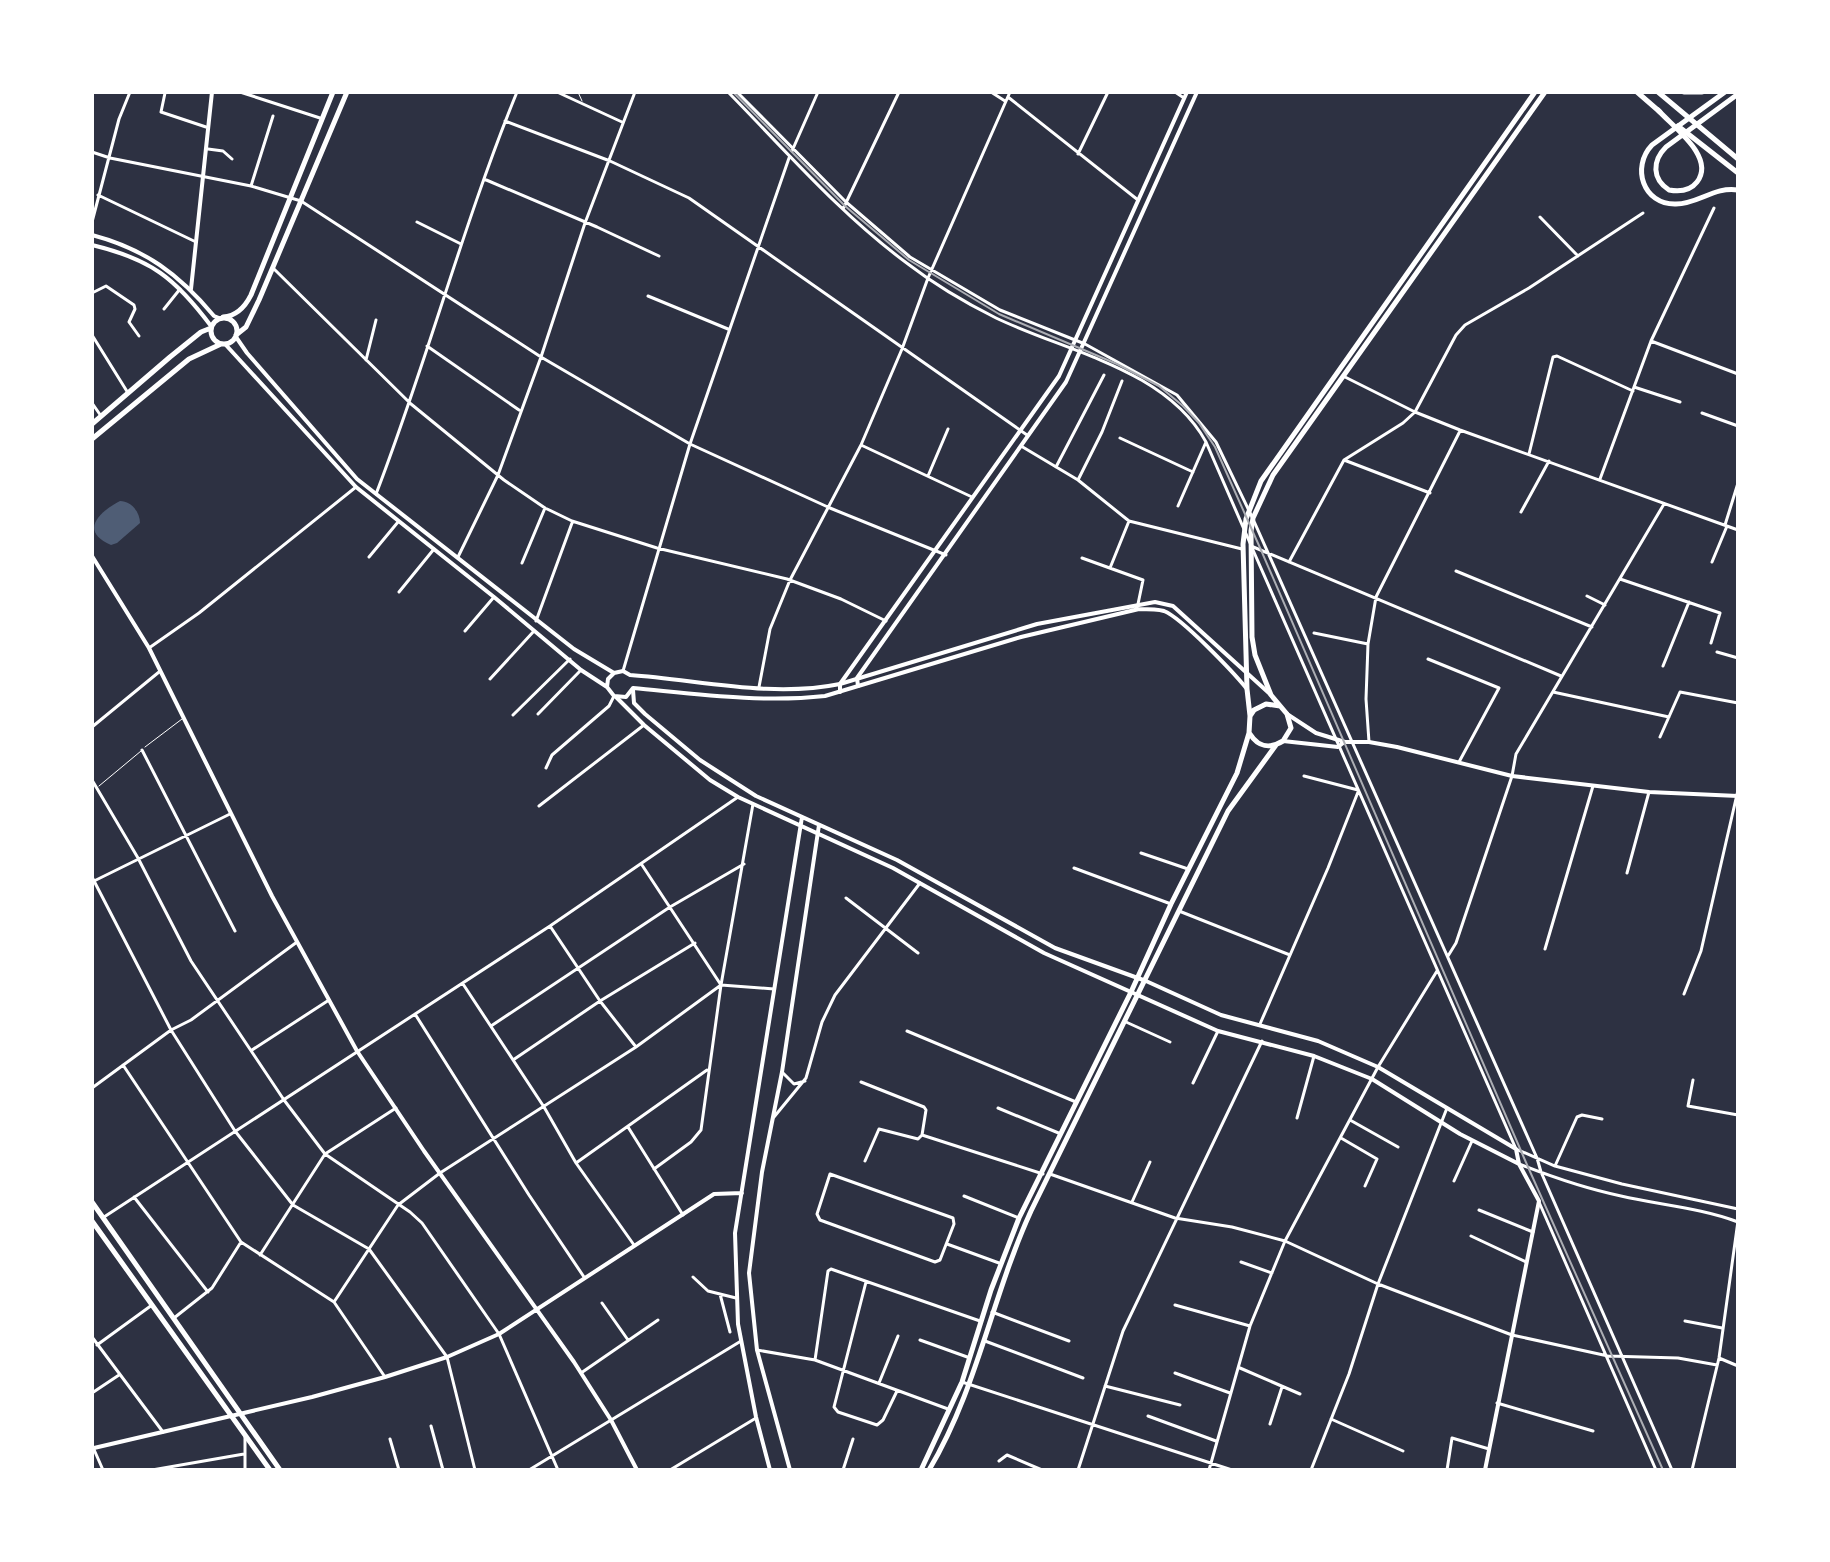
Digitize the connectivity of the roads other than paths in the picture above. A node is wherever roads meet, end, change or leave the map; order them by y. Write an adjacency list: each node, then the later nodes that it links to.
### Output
1 (130, 92): 41 (street)
2 (212, 92): 35 (street)
3 (240, 92): 31 (street)
4 (333, 92): 31 (main road)
5 (347, 92): 53 (main road)
6 (517, 92): 33 (street)
7 (557, 92): 29 (street)
8 (578, 92): 29 (lane)
9 (635, 92): 34 (street)
10 (728, 92): 40 (street)
11 (737, 92): 37 (street)
12 (818, 92): 37 (street)
13 (899, 92): 54 (street)
14 (991, 92): 28 (street)
15 (1108, 92): 39 (street)
16 (1175, 92): 27 (street)
17 (1197, 92): 88 (street)
18 (1535, 92): 138 (main road)
19 (1545, 92): 97 (main road)
20 (1637, 92): 32 (main road)
21 (1658, 92): 43 (main road)
22 (1684, 92): 23 (main road)
23 (1702, 92)
24 (1725, 92): 49 (main road)
25 (165, 93): 35 (street)
26 (1738, 94): 32 (main road)
27 (1185, 95): 52 (street)
28 (1008, 97): 39 (street); 70 (street)
29 (584, 106): 34 (street)
30 (273, 116): 48 (street)
31 (322, 118): 51 (main road)
32 (1665, 118): 45 (main road)
33 (505, 121): 44 (street); 47 (street)
34 (623, 123): 44 (street)
35 (210, 128): 36 (street)
36 (208, 149): 42 (street); 46 (street)
37 (792, 151): 40 (street); 54 (street)
38 (92, 152): 41 (street)
39 (1078, 154): 52 (street)
40 (790, 156): 56 (street); 65 (street)
41 (110, 158): 46 (street); 50 (street)
42 (232, 159)
43 (1738, 159)
44 (610, 161): 61 (street); 65 (street)
45 (1738, 173)
46 (204, 178): 48 (street); 63 (street)
47 (484, 179): 61 (street); 64 (street)
48 (251, 186): 51 (street)
49 (1738, 190)
50 (98, 195): 59 (street); 63 (street)
51 (291, 197): 53 (street); 78 (main road)
52 (1138, 200): 85 (street)
53 (301, 201): 69 (main road); 75 (street)
54 (846, 202): 56 (street); 70 (street)
55 (1714, 208): 86 (street)
56 (843, 209): 71 (street)
57 (1643, 213): 68 (street)
58 (1540, 217): 68 (street)
59 (92, 222)
60 (417, 222): 64 (street)
61 (585, 223): 67 (street); 93 (street)
62 (92, 235): 73 (street)
63 (196, 242): 73 (street)
64 (461, 244): 75 (street)
65 (758, 244): 81 (street); 90 (street)
66 (92, 245): 72 (street)
67 (659, 256)
68 (1578, 256): 105 (street)
69 (273, 268): 84 (main road); 94 (street)
70 (932, 271): 71 (street); 85 (street)
71 (928, 278): 90 (street); 91 (street)
72 (180, 289): 77 (street); 80 (street)
73 (191, 289): 78 (street)
74 (92, 293): 83 (street)
75 (444, 293): 89 (street); 93 (street)
76 (648, 296): 81 (street)
77 (164, 309)
78 (221, 318): 80 (main road); 84 (main road)
79 (376, 320): 94 (street)
80 (211, 327): 87 (main road); 100 (main road)
81 (728, 329): 117 (street)
82 (92, 335): 100 (street)
83 (139, 336)
84 (236, 336): 87 (main road); 132 (street)
85 (1076, 340): 88 (street); 91 (street)
86 (1651, 341): 95 (street); 99 (street)
87 (223, 344): 115 (main road); 130 (street)
88 (1085, 344): 92 (street); 138 (street)
89 (427, 346): 103 (street); 104 (street)
90 (902, 349): 111 (street); 118 (street)
91 (1072, 349): 92 (street); 111 (street)
92 (1081, 354): 113 (street); 116 (street)
93 (541, 357): 104 (street); 117 (street)
94 (366, 360): 103 (street)
95 (1738, 374)
96 (1104, 375): 123 (street)
97 (1343, 376): 105 (street); 140 (main road)
98 (1122, 381): 128 (street)
99 (1633, 389): 101 (street); 120 (street); 127 (street)
100 (128, 393): 107 (main road)
101 (1680, 402)
102 (92, 403): 107 (street)
103 (411, 404): 125 (street); 132 (street)
104 (521, 411): 125 (street)
105 (1415, 412): 112 (street); 121 (street)
106 (1702, 413): 109 (street)
107 (101, 416): 108 (main road)
108 (92, 424)
109 (1738, 426)
110 (948, 429): 126 (street)
111 (1020, 430): 113 (street); 133 (street)
112 (1460, 430): 120 (street); 131 (street)
113 (1029, 436): 119 (street)
114 (1120, 438): 124 (street)
115 (92, 439)
116 (1206, 442): 124 (street); 145 (street)
117 (690, 444): 137 (street); 148 (street)
118 (861, 445): 126 (street); 137 (street)
119 (1021, 446): 123 (street); 153 (street)
120 (1529, 454): 122 (street)
121 (1344, 460): 131 (street); 158 (street)
122 (1549, 461): 127 (street); 139 (street)
123 (1056, 467): 128 (street)
124 (1193, 472): 135 (street)
125 (498, 475): 136 (street); 156 (street)
126 (928, 476): 133 (street)
127 (1600, 479): 134 (street)
128 (1078, 480): 142 (street)
129 (1738, 483): 144 (street)
130 (356, 487): 143 (street); 181 (street)
131 (1430, 493): 169 (street)
132 (376, 494): 156 (street)
133 (972, 497): 151 (street)
134 (1664, 504): 144 (street); 164 (street)
135 (1178, 506)
136 (545, 508): 141 (street); 160 (street)
137 (830, 508): 151 (street); 165 (street)
138 (1248, 511): 140 (street); 145 (main road)
139 (1521, 512)
140 (1253, 519): 147 (main road); 152 (street)
141 (572, 521): 148 (street); 173 (street)
142 (1129, 521): 150 (street); 162 (street)
143 (398, 522): 149 (street); 155 (street)
144 (1726, 525): 146 (street); 159 (street)
145 (1244, 528): 147 (street); 150 (main road)
146 (1738, 530)
147 (1251, 546): 152 (street); 204 (main road); 218 (street)
148 (657, 548): 165 (street); 189 (street)
149 (434, 549): 166 (street); 168 (street)
150 (1243, 549): 188 (main road)
151 (936, 552): 153 (street); 174 (street)
152 (1267, 553): 158 (street); 222 (street)
153 (946, 555): 194 (street)
154 (92, 556): 161 (street)
155 (369, 557)
156 (458, 557): 173 (street)
157 (1082, 558): 162 (street)
158 (1289, 562): 169 (street)
159 (1712, 562)
160 (522, 563)
161 (95, 565): 181 (street)
162 (1110, 568): 171 (street)
163 (1456, 571): 175 (street)
164 (1620, 579): 170 (street); 172 (street)
165 (790, 580): 174 (street); 199 (street)
166 (399, 592)
167 (1587, 596): 172 (street)
168 (494, 597): 176 (street); 177 (street)
169 (1376, 597): 180 (street); 193 (street)
170 (1689, 602): 179 (street); 186 (street)
171 (1138, 604): 188 (street); 194 (street)
172 (1605, 605): 175 (street)
173 (536, 621): 191 (street)
174 (887, 621): 196 (street)
175 (1592, 627): 193 (street)
176 (465, 631)
177 (534, 631): 184 (street); 195 (street)
178 (1314, 633): 180 (street)
179 (1711, 643)
180 (1368, 644): 221 (street)
181 (149, 648): 190 (street)
182 (1717, 652): 183 (street)
183 (1738, 658)
184 (570, 659): 187 (street); 210 (street)
185 (1428, 659): 226 (street)
186 (1663, 666)
187 (581, 670): 198 (street); 208 (street)
188 (1246, 670): 201 (main road); 204 (street)
189 (623, 671): 191 (street); 192 (street)
190 (159, 672): 213 (street); 215 (street)
191 (614, 673): 198 (street)
192 (630, 675): 199 (street); 200 (street)
193 (1562, 676): 203 (street)
194 (857, 678): 196 (street); 197 (street)
195 (490, 679)
196 (840, 684): 199 (street); 202 (street)
197 (858, 686): 201 (street); 202 (street)
198 (607, 687): 205 (street)
199 (758, 688)
200 (633, 689): 202 (street); 205 (street); 240 (street)
201 (1247, 689): 211 (main road)
202 (840, 692)
203 (1553, 692): 212 (street); 229 (street)
204 (1271, 695): 207 (main road)
205 (615, 696): 214 (street); 227 (street)
206 (1738, 703): 212 (street)
207 (1280, 706): 209 (main road); 211 (main road)
208 (538, 714)
209 (1287, 714): 218 (street); 219 (main road)
210 (513, 715)
211 (1250, 716): 216 (main road)
212 (1669, 717): 217 (street)
213 (182, 719): 225 (lane); 239 (street)
214 (644, 725): 236 (street); 238 (street)
215 (92, 727)
216 (1249, 733): 223 (main road); 250 (main road)
217 (1660, 737)
218 (1338, 738): 220 (street); 224 (street)
219 (1283, 741): 223 (main road); 224 (street)
220 (1345, 742): 222 (street); 224 (street)
221 (1369, 742): 222 (street); 226 (street)
222 (1353, 743): 266 (street)
223 (1276, 745): 257 (main road)
224 (1338, 747): 233 (street)
225 (142, 750): 232 (lane); 244 (street)
226 (1459, 762): 229 (street)
227 (546, 768)
228 (1304, 776): 233 (street)
229 (1512, 776): 231 (street); 266 (street)
230 (92, 780): 232 (street)
231 (1593, 786): 234 (street); 263 (street)
232 (97, 788): 246 (street)
233 (1358, 790): 265 (street); 268 (street)
234 (1649, 792): 235 (street); 251 (street)
235 (1737, 794): 275 (street)
236 (738, 797): 237 (street); 247 (street)
237 (753, 804): 242 (street); 248 (street)
238 (539, 806)
239 (230, 814): 244 (street); 261 (street)
240 (802, 817): 241 (street); 242 (street)
241 (819, 825): 243 (street); 269 (street)
242 (801, 826): 243 (street); 273 (street)
243 (818, 834): 253 (street); 296 (street)
244 (184, 835): 246 (street); 260 (street)
245 (1141, 853): 250 (street)
246 (138, 858): 252 (street); 276 (street)
247 (642, 864): 256 (street); 258 (street)
248 (744, 864): 256 (street); 272 (street)
249 (1074, 868): 255 (street)
250 (1188, 869): 255 (main road)
251 (1627, 873)
252 (93, 880): 283 (street)
253 (920, 883): 259 (street); 274 (street)
254 (846, 898): 259 (street)
255 (1171, 904): 269 (main road)
256 (670, 907): 262 (street); 267 (street)
257 (1179, 911): 265 (street); 270 (main road)
258 (550, 926): 267 (street); 271 (street)
259 (885, 927): 264 (street); 299 (street)
260 (235, 931)
261 (297, 942): 276 (street); 277 (street)
262 (695, 943): 272 (street); 278 (street)
263 (1545, 949)
264 (918, 953)
265 (1290, 955): 281 (street)
266 (1448, 957): 325 (street)
267 (577, 967): 278 (street); 282 (street)
268 (1437, 971): 294 (street); 323 (street)
269 (1137, 979): 270 (street); 274 (main road)
270 (1146, 981): 274 (main road); 281 (street)
271 (462, 983): 279 (street); 282 (street)
272 (721, 985): 273 (street); 288 (street); 295 (street)
273 (775, 989): 338 (street)
274 (1134, 994): 280 (main road); 285 (street); 304 (main road)
275 (1684, 994)
276 (219, 999): 283 (street); 289 (street)
277 (329, 1000): 289 (street); 290 (street)
278 (600, 1001): 288 (street); 292 (street)
279 (415, 1014): 290 (street); 320 (street)
280 (1125, 1021): 287 (street); 335 (main road)
281 (1260, 1024): 294 (street)
282 (491, 1026): 292 (street)
283 (171, 1030): 293 (street); 316 (street)
284 (907, 1031): 304 (street)
285 (1218, 1031): 286 (street); 301 (street)
286 (1262, 1041): 291 (street); 351 (street)
287 (1170, 1042)
288 (636, 1047): 305 (street)
289 (252, 1050): 303 (street)
290 (357, 1051): 303 (street); 306 (street)
291 (1314, 1056): 297 (street); 310 (street)
292 (513, 1060): 305 (street)
293 (123, 1065): 302 (street); 328 (street)
294 (1378, 1067): 297 (street); 308 (street)
295 (709, 1069): 315 (street); 332 (street)
296 (782, 1072): 299 (street); 311 (street)
297 (1372, 1079): 313 (street); 314 (street)
298 (1693, 1080): 309 (street)
299 (805, 1081): 311 (street)
300 (861, 1082): 318 (street)
301 (1193, 1083)
302 (92, 1088)
303 (284, 1100): 316 (street); 324 (street)
304 (1076, 1102): 317 (main road)
305 (544, 1107): 320 (street); 329 (street)
306 (396, 1108): 324 (street); 334 (street)
307 (998, 1108): 317 (street)
308 (1447, 1108): 314 (street); 323 (street)
309 (1738, 1115)
310 (1297, 1118)
311 (772, 1119): 396 (street)
312 (1602, 1119): 331 (street)
313 (1350, 1120): 319 (street); 322 (street)
314 (1440, 1120): 321 (street); 369 (street)
315 (628, 1127): 329 (street); 332 (street)
316 (235, 1131): 328 (street); 344 (street)
317 (1061, 1134): 335 (main road)
318 (922, 1135): 326 (street); 335 (street)
319 (1341, 1138): 337 (street); 356 (street)
320 (495, 1140): 334 (street); 366 (street)
321 (1472, 1140): 330 (street); 336 (street)
322 (1398, 1147)
323 (1516, 1149): 325 (street); 330 (street)
324 (325, 1154): 344 (street); 345 (street)
325 (1537, 1158): 331 (street); 333 (street)
326 (865, 1161)
327 (1150, 1162): 343 (street)
328 (186, 1163): 340 (street); 357 (street)
329 (576, 1163): 359 (street)
330 (1519, 1164): 333 (street); 341 (street)
331 (1555, 1166): 346 (street)
332 (654, 1169): 348 (street)
333 (1541, 1172): 353 (street); 397 (street)
334 (440, 1173): 345 (street); 377 (street)
335 (1046, 1174): 343 (street); 350 (main road); 378 (main road)
336 (1454, 1181)
337 (1365, 1186)
338 (742, 1193): 348 (street); 372 (street)
339 (964, 1196): 350 (street)
340 (134, 1197): 349 (street); 370 (street)
341 (1539, 1201): 354 (street); 398 (street)
342 (92, 1202): 349 (main road)
343 (1132, 1202): 351 (street)
344 (293, 1205): 360 (street); 361 (street)
345 (398, 1205): 360 (street); 386 (street)
346 (1738, 1209)
347 (1479, 1210): 354 (street)
348 (683, 1215): 359 (street)
349 (103, 1217): 379 (main road)
350 (1019, 1218): 364 (main road)
351 (1175, 1218): 356 (street); 414 (street)
352 (92, 1221): 375 (main road)
353 (1738, 1221): 384 (street)
354 (1533, 1232): 363 (street)
355 (1471, 1236): 363 (street)
356 (1285, 1241): 365 (street); 369 (street)
357 (241, 1242): 361 (street); 370 (street)
358 (947, 1244): 358 (street); 364 (street)
359 (634, 1245): 366 (street)
360 (369, 1249): 373 (street); 399 (street)
361 (260, 1255): 373 (street)
362 (1241, 1262): 365 (street)
363 (1526, 1262): 387 (street)
364 (1000, 1264): 382 (main road)
365 (1272, 1273): 383 (street)
366 (584, 1277): 377 (street)
367 (693, 1277): 371 (street)
368 (866, 1282): 382 (street); 402 (street); 406 (street)
369 (1378, 1284): 387 (street); 427 (street)
370 (208, 1292): 379 (street)
371 (720, 1294): 372 (street); 385 (street)
372 (736, 1298): 393 (street)
373 (334, 1302): 410 (street)
374 (602, 1303): 390 (street)
375 (152, 1305): 395 (street); 425 (main road)
376 (1175, 1305): 383 (street)
377 (537, 1309): 386 (street); 407 (street)
378 (992, 1312): 392 (main road); 394 (street)
379 (174, 1318): 423 (main road)
380 (658, 1320): 390 (street)
381 (1685, 1321): 384 (street)
382 (982, 1322): 400 (main road)
383 (1250, 1326): 405 (street)
384 (1722, 1328): 401 (street)
385 (730, 1332)
386 (499, 1334): 399 (street); 442 (street)
387 (1512, 1335): 398 (street); 420 (street)
388 (898, 1336): 412 (street)
389 (92, 1337): 395 (street)
390 (628, 1340): 407 (street)
391 (920, 1340): 400 (street)
392 (984, 1340): 411 (street); 413 (main road)
393 (741, 1341): 426 (street); 428 (street)
394 (1069, 1341)
395 (97, 1345): 409 (street)
396 (757, 1350): 402 (street); 460 (street)
397 (1621, 1355): 398 (street); 403 (street); 471 (street)
398 (1608, 1356): 470 (street)
399 (447, 1357): 410 (street); 454 (street)
400 (970, 1358): 413 (main road)
401 (1719, 1358): 403 (street); 404 (street)
402 (815, 1360): 406 (street)
403 (1717, 1365): 472 (street)
404 (1738, 1366)
405 (1240, 1368): 415 (street); 418 (street)
406 (845, 1370): 412 (street); 416 (street)
407 (581, 1373): 428 (street)
408 (1175, 1373): 418 (street)
409 (119, 1375): 417 (street); 433 (street)
410 (385, 1377): 423 (street)
411 (1083, 1378)
412 (879, 1383): 416 (street)
413 (966, 1383): 422 (main road); 430 (street); 463 (main road)
414 (1105, 1386): 421 (street); 430 (street)
415 (1282, 1387): 419 (street); 429 (street)
416 (897, 1391): 422 (street)
417 (92, 1393)
418 (1230, 1393): 437 (street)
419 (1300, 1394)
420 (1497, 1403): 432 (street); 439 (street)
421 (1180, 1405)
422 (951, 1410): 462 (main road)
423 (241, 1414): 425 (street); 451 (main road)
424 (1148, 1416): 437 (street)
425 (231, 1417): 433 (street); 434 (main road)
426 (756, 1417): 458 (street); 459 (street)
427 (1331, 1419): 440 (street); 467 (street)
428 (611, 1420): 442 (street); 457 (street)
429 (1270, 1424)
430 (1093, 1425): 445 (street); 465 (street)
431 (431, 1426): 453 (street)
432 (1593, 1431)
433 (163, 1432): 438 (street)
434 (245, 1437): 441 (street); 450 (main road)
435 (390, 1439): 452 (street)
436 (853, 1439): 461 (street)
437 (1216, 1441): 445 (street)
438 (93, 1448): 446 (street)
439 (1489, 1449): 468 (street); 469 (street)
440 (1403, 1451)
441 (244, 1454): 444 (street); 449 (street)
442 (550, 1456): 455 (street); 456 (street)
443 (999, 1461): 464 (street)
444 (183, 1464): 447 (street); 448 (street)
445 (1210, 1467): 466 (street)
446 (103, 1470)
447 (152, 1470)
448 (183, 1470)
449 (245, 1470)
450 (270, 1470)
451 (280, 1470)
452 (399, 1470)
453 (443, 1470)
454 (475, 1470)
455 (529, 1470)
456 (558, 1470)
457 (637, 1470)
458 (670, 1470)
459 (770, 1470)
460 (790, 1470)
461 (843, 1470)
462 (921, 1470)
463 (929, 1470)
464 (1042, 1470)
465 (1078, 1470)
466 (1232, 1470)
467 (1311, 1470)
468 (1447, 1470)
469 (1485, 1470)
470 (1656, 1470)
471 (1672, 1470)
472 (1692, 1470)

